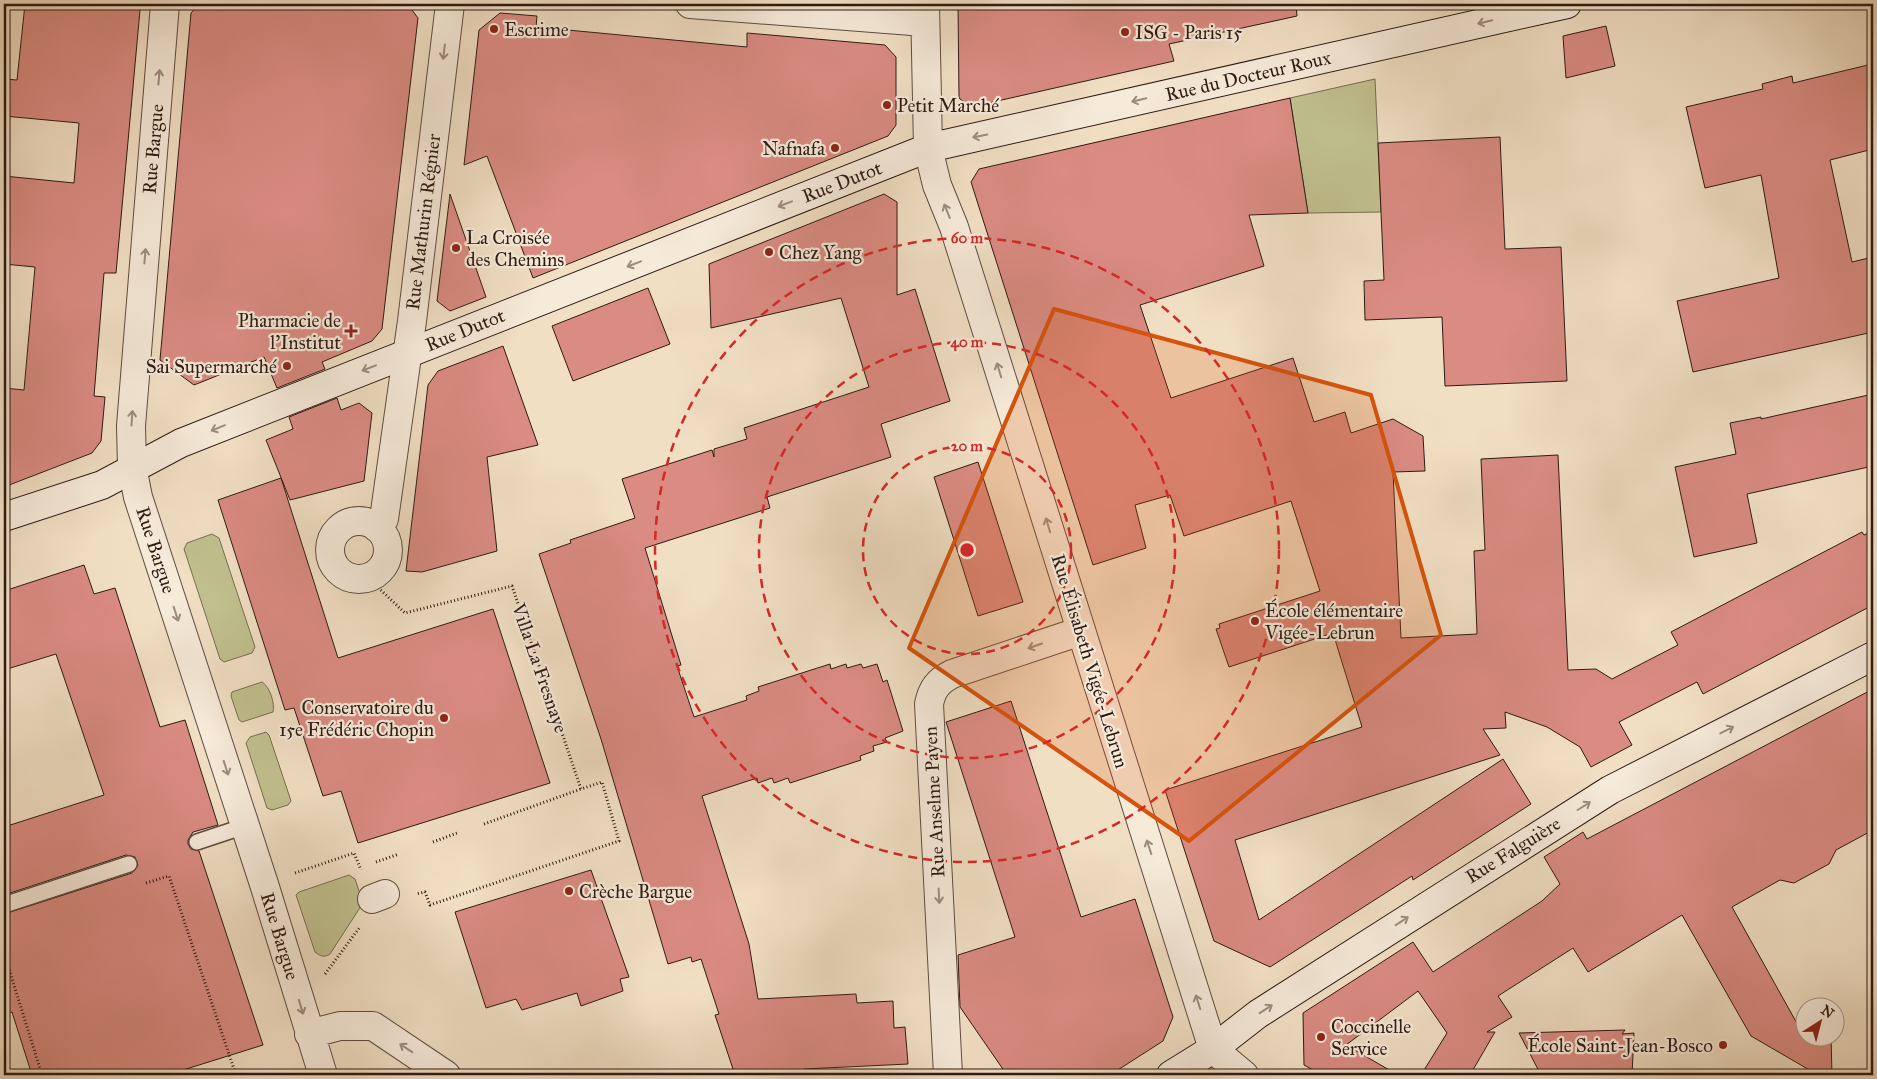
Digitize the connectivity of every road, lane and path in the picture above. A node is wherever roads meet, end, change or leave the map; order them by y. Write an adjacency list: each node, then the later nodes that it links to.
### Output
1 (165, 4): 8 (street, Rue Bargue, one-way to 1)
2 (450, 4): 7 (street, Rue Mathurin Régnier, one-way to 7)
3 (690, 4): 5 (street)
4 (1567, 4): 6 (street, Rue du Docteur Roux, one-way to 6)
5 (925, 13): 6 (street, Rue Élisabeth Vigée-Lebrun)
6 (928, 148): 7 (street, Rue Dutot, one-way to 7); 12 (street, Rue Élisabeth Vigée-Lebrun, one-way to 6)
7 (407, 353): 8 (street, Rue Dutot, one-way to 8); 10 (street, Rue Mathurin Régnier)
8 (132, 467): 9 (street, Rue Dutot); 16 (street, Rue Bargue, one-way to 16)
9 (4, 517)
10 (377, 528): 11 (street); 11 (street)
11 (368, 578): 14 (path, Villa La Fresnaye)
12 (1081, 631): 28 (street, Rue Élisabeth Vigée-Lebrun, one-way to 12); 33 (street, Rue Anselme Payen, one-way to 33)
13 (1873, 656): 28 (street, Rue Falguière, one-way to 13)
14 (581, 789): 15 (path); 22 (path)
15 (484, 824)
16 (245, 826): 18 (lane); 27 (street, Rue Bargue, one-way to 27)
17 (457, 834): 19 (path)
18 (197, 842)
19 (433, 842)
20 (129, 864): 23 (lane)
21 (169, 876): 30 (path)
22 (508, 878)
23 (4, 905)
24 (374, 905): 26 (path)
25 (4, 953): 29 (path)
26 (332, 966)
27 (309, 1034): 31 (street, Rue Bargue); 32 (street, one-way to 27)
28 (1213, 1049): 34 (street, Rue Falguière); 35 (street)
29 (42, 1075)
30 (236, 1075)
31 (323, 1075)
32 (446, 1075)
33 (948, 1075)
34 (1172, 1075)
35 (1244, 1075)

